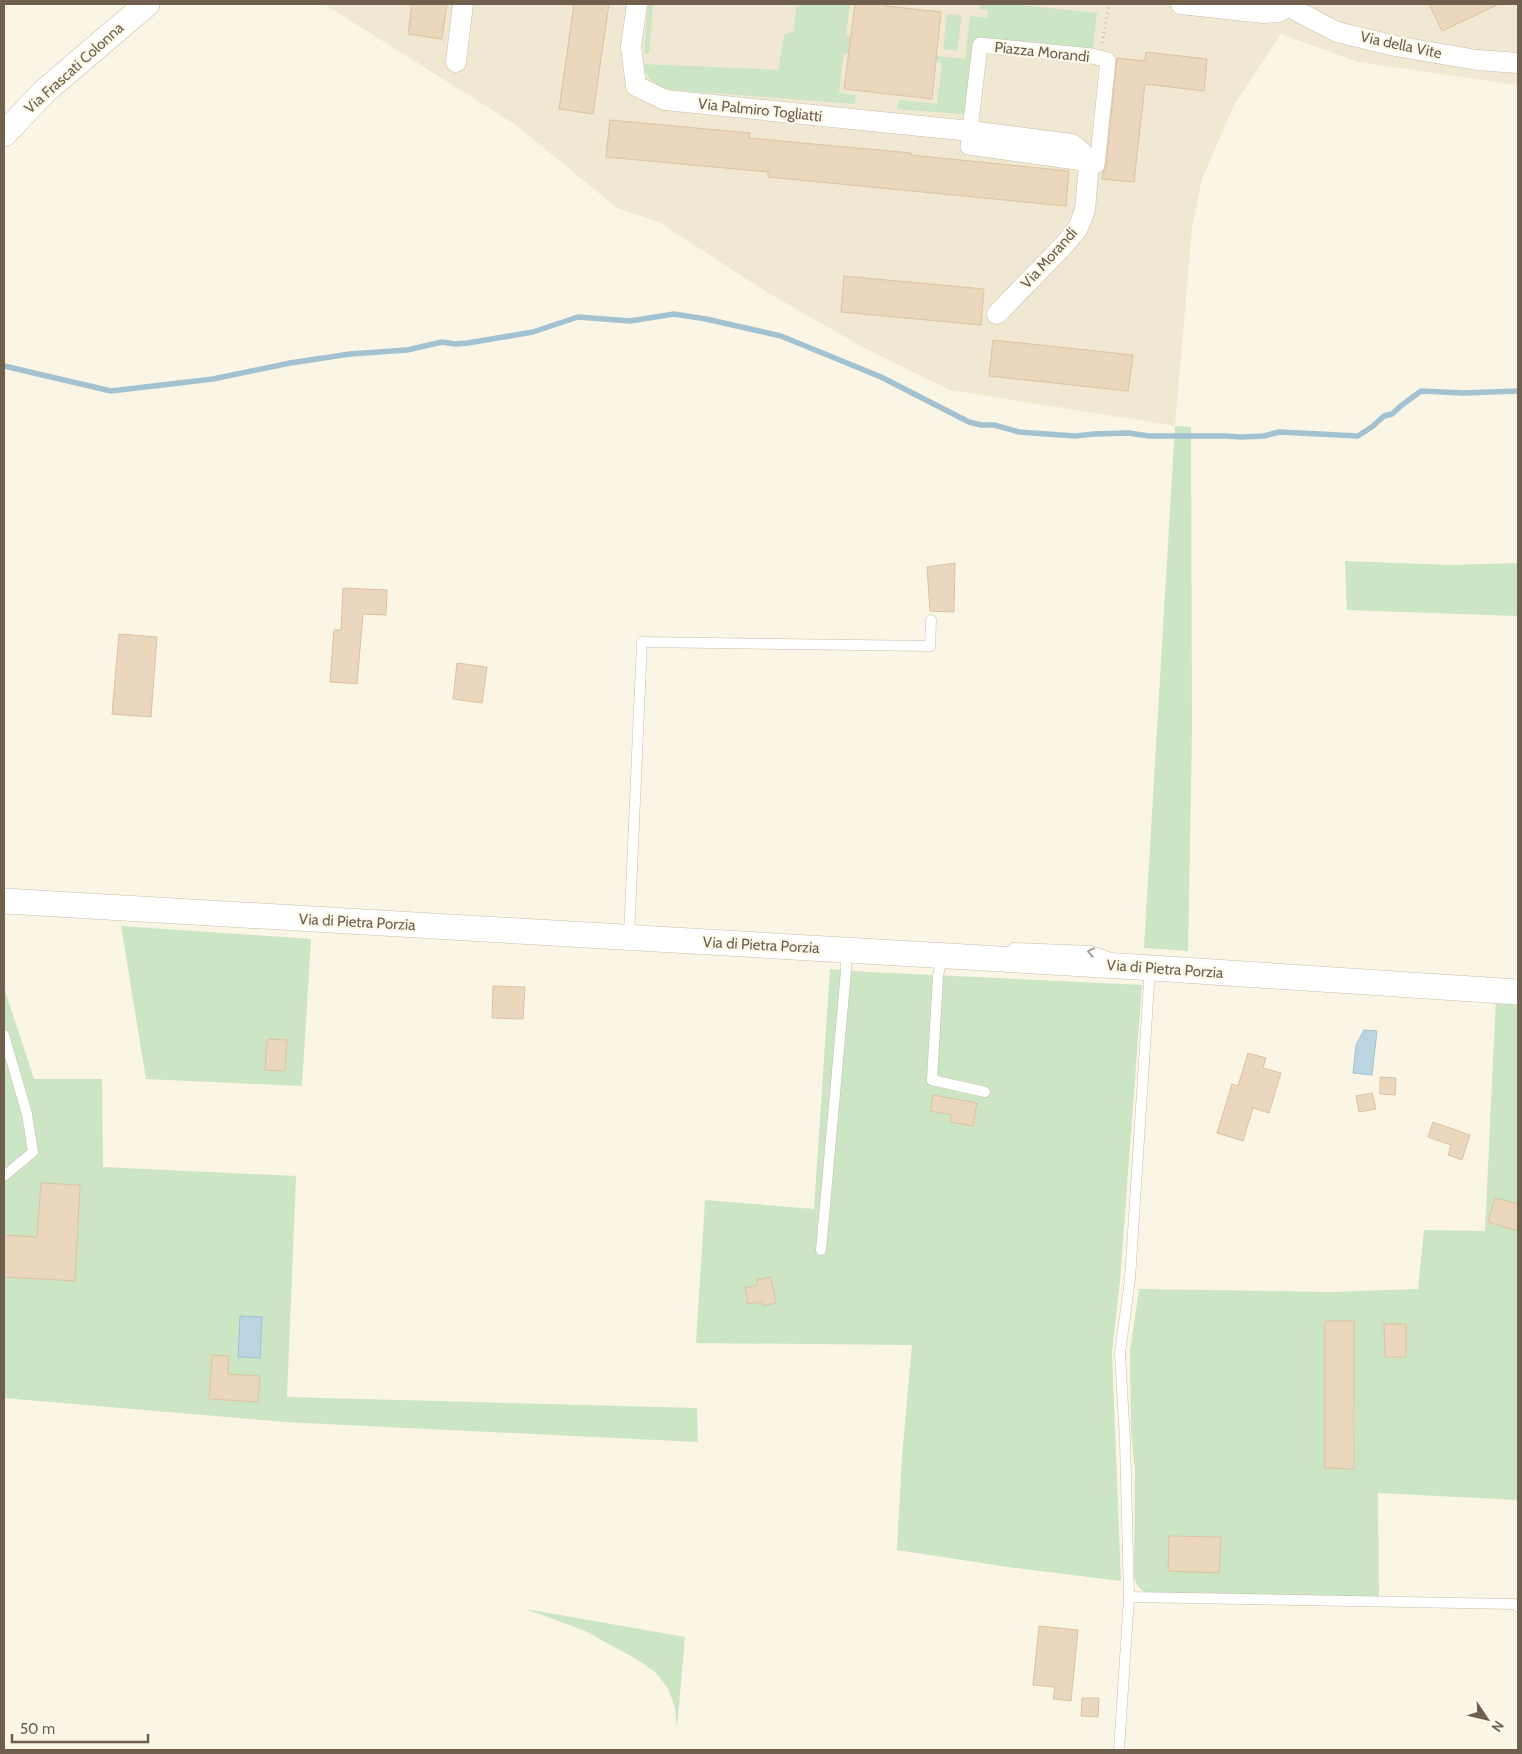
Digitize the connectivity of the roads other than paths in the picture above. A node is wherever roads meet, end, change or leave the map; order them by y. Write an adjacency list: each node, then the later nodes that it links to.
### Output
1 (147, 4): 9 (street, Via Frascati Colonna)
2 (463, 4): 6 (street)
3 (637, 4): 8 (street, Via Palmiro Togliatti)
4 (1181, 4): 5 (street)
5 (1289, 5): 7 (street, Via della Vite)
6 (456, 62)
7 (1518, 63)
8 (970, 131): 10 (street); 10 (street, Piazza Morandi)
9 (4, 134)
10 (1088, 164): 11 (street, Via Morandi)
11 (997, 314)
12 (931, 620): 14 (lane)
13 (4, 901): 14 (street, Via di Pietra Porzia)
14 (629, 938): 16 (street, Via di Pietra Porzia)
15 (1006, 947): 18 (lane, one-way to 15)
16 (846, 950): 17 (street, Via di Pietra Porzia); 23 (lane)
17 (959, 953): 18 (street, Via di Pietra Porzia); 21 (lane)
18 (1144, 967): 19 (street, Via di Pietra Porzia); 24 (lane)
19 (1518, 992)
20 (4, 1035): 22 (lane)
21 (984, 1092)
22 (4, 1176)
23 (821, 1250)
24 (1129, 1598): 25 (lane); 26 (lane)
25 (1518, 1607)
26 (1119, 1750)

